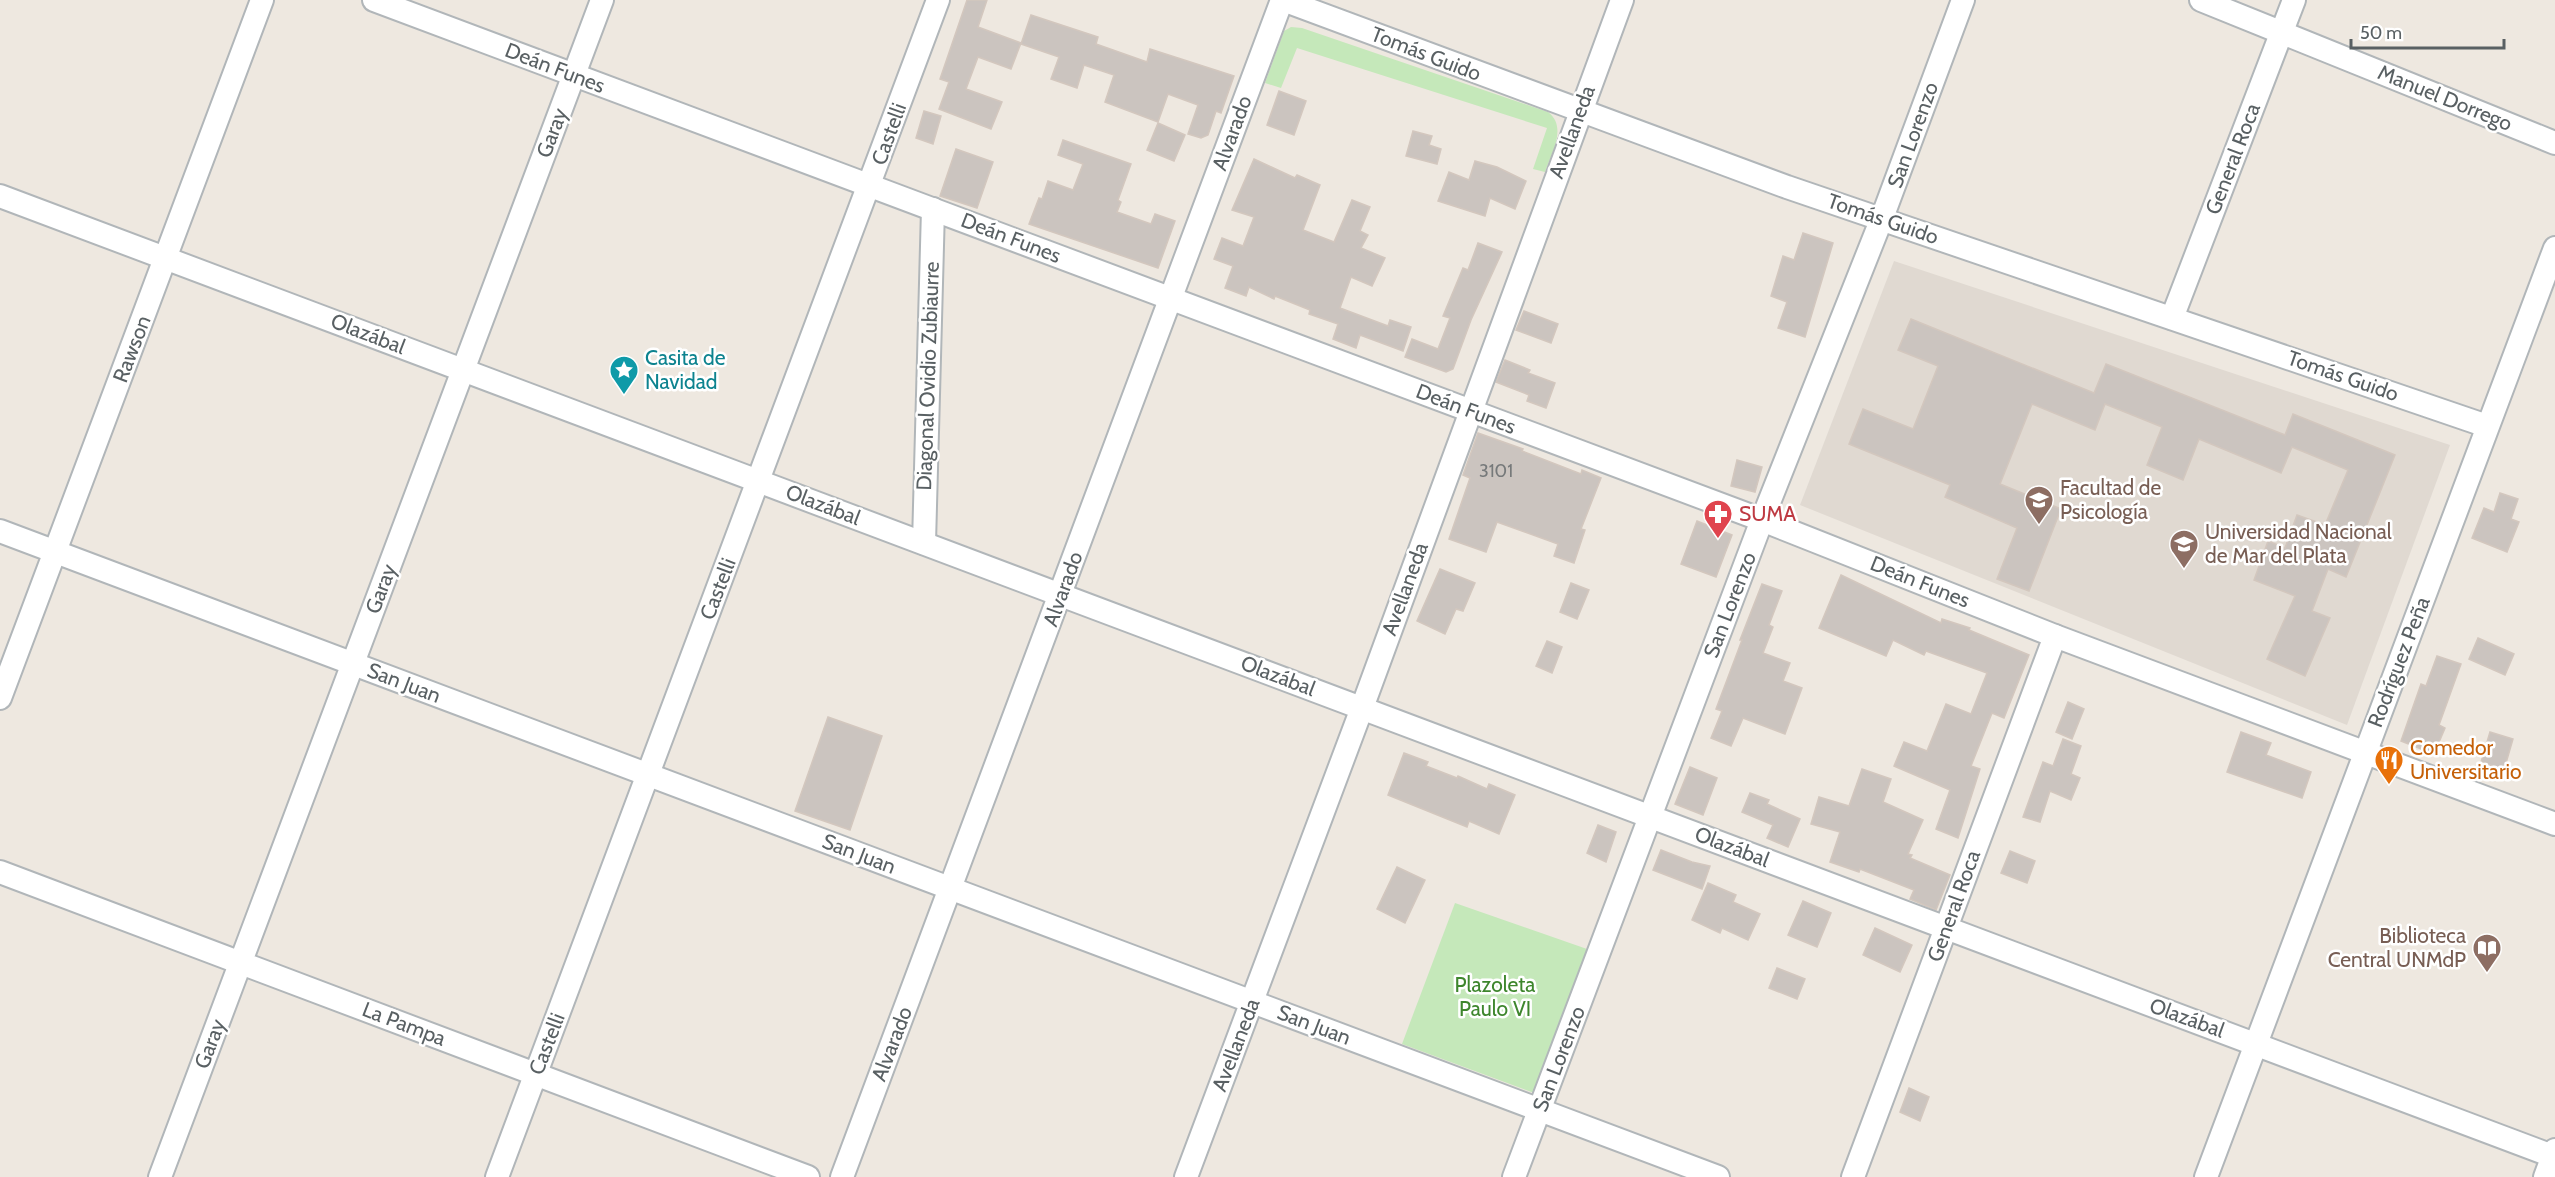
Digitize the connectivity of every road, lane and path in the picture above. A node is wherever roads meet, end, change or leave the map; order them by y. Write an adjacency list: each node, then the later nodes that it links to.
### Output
1 (262, 0): 19 (street, Rawson)
2 (374, 0): 11 (street, Deán Funes)
3 (602, 0): 11 (street, Garay)
4 (938, 0): 14 (street, Castelli)
5 (1283, 0): 12 (street, Tomás Guido); 20 (street, Alvarado)
6 (1622, 0): 12 (street, Avellaneda)
7 (1963, 0): 17 (street, San Lorenzo)
8 (2201, 0): 10 (street, Manuel Dorrego)
9 (2294, 0): 10 (street, General Roca)
10 (2282, 32): 13 (street, Manuel Dorrego); 21 (street, General Roca)
11 (574, 75): 14 (street, Deán Funes); 22 (street, Garay)
12 (1580, 111): 17 (street, Tomás Guido); 23 (street, Avellaneda)
13 (2555, 143)
14 (869, 185): 16 (street, Deán Funes); 25 (street, Castelli)
15 (0, 196): 19 (street, Olazábal)
16 (933, 209): 20 (street, Deán Funes); 28 (street, Diagonal Ovidio Zubiaurre)
17 (1882, 218): 21 (street, Tomás Guido); 26 (street, San Lorenzo)
18 (2555, 248): 24 (street, Rodríguez Peña)
19 (166, 258): 22 (street, Olazábal); 29 (street, Rawson)
20 (1172, 299): 23 (street, Deán Funes); 30 (street, Alvarado)
21 (2172, 318): 24 (street, Tomás Guido)
22 (463, 370): 25 (street, Olazábal); 32 (street, Garay)
23 (1470, 410): 26 (street, Deán Funes); 34 (street, Avellaneda)
24 (2487, 426): 35 (street, Rodríguez Peña)
25 (759, 481): 28 (street, Olazábal); 36 (street, Castelli)
26 (1762, 520): 31 (street, Deán Funes); 37 (street, San Lorenzo)
27 (0, 531): 29 (street, San Juan)
28 (924, 543): 30 (street, Olazábal)
29 (56, 552): 32 (street, San Juan); 33 (street, Rawson)
30 (1061, 595): 34 (street, Olazábal); 40 (street, Alvarado)
31 (2055, 636): 35 (street, Deán Funes); 41 (street, General Roca)
32 (353, 664): 36 (street, San Juan); 42 (street, Garay)
33 (0, 698)
34 (1362, 708): 37 (street, Olazábal); 43 (street, Avellaneda)
35 (2365, 754): 38 (street, Deán Funes); 44 (street, Rodríguez Peña)
36 (648, 775): 40 (street, San Juan); 45 (street, Castelli)
37 (1650, 816): 41 (street, Olazábal); 46 (street, San Lorenzo)
38 (2555, 824)
39 (0, 872): 42 (street, La Pampa)
40 (951, 889): 43 (street, San Juan); 51 (street, Alvarado)
41 (1945, 928): 44 (street, Olazábal); 55 (street, General Roca)
42 (241, 963): 45 (street, La Pampa); 48 (street, Garay)
43 (1252, 1002): 46 (street, San Juan); 52 (street, Avellaneda)
44 (2256, 1044): 47 (street, Olazábal); 56 (street, Rodríguez Peña)
45 (536, 1074): 49 (street, Castelli); 50 (street, La Pampa)
46 (1539, 1110): 53 (street, San Lorenzo); 54 (street, San Juan)
47 (2554, 1154): 57 (street)
48 (160, 1177)
49 (497, 1177)
50 (808, 1177)
51 (842, 1177)
52 (1186, 1177)
53 (1514, 1177)
54 (1718, 1177)
55 (1853, 1177)
56 (2206, 1177)
57 (2545, 1177)

